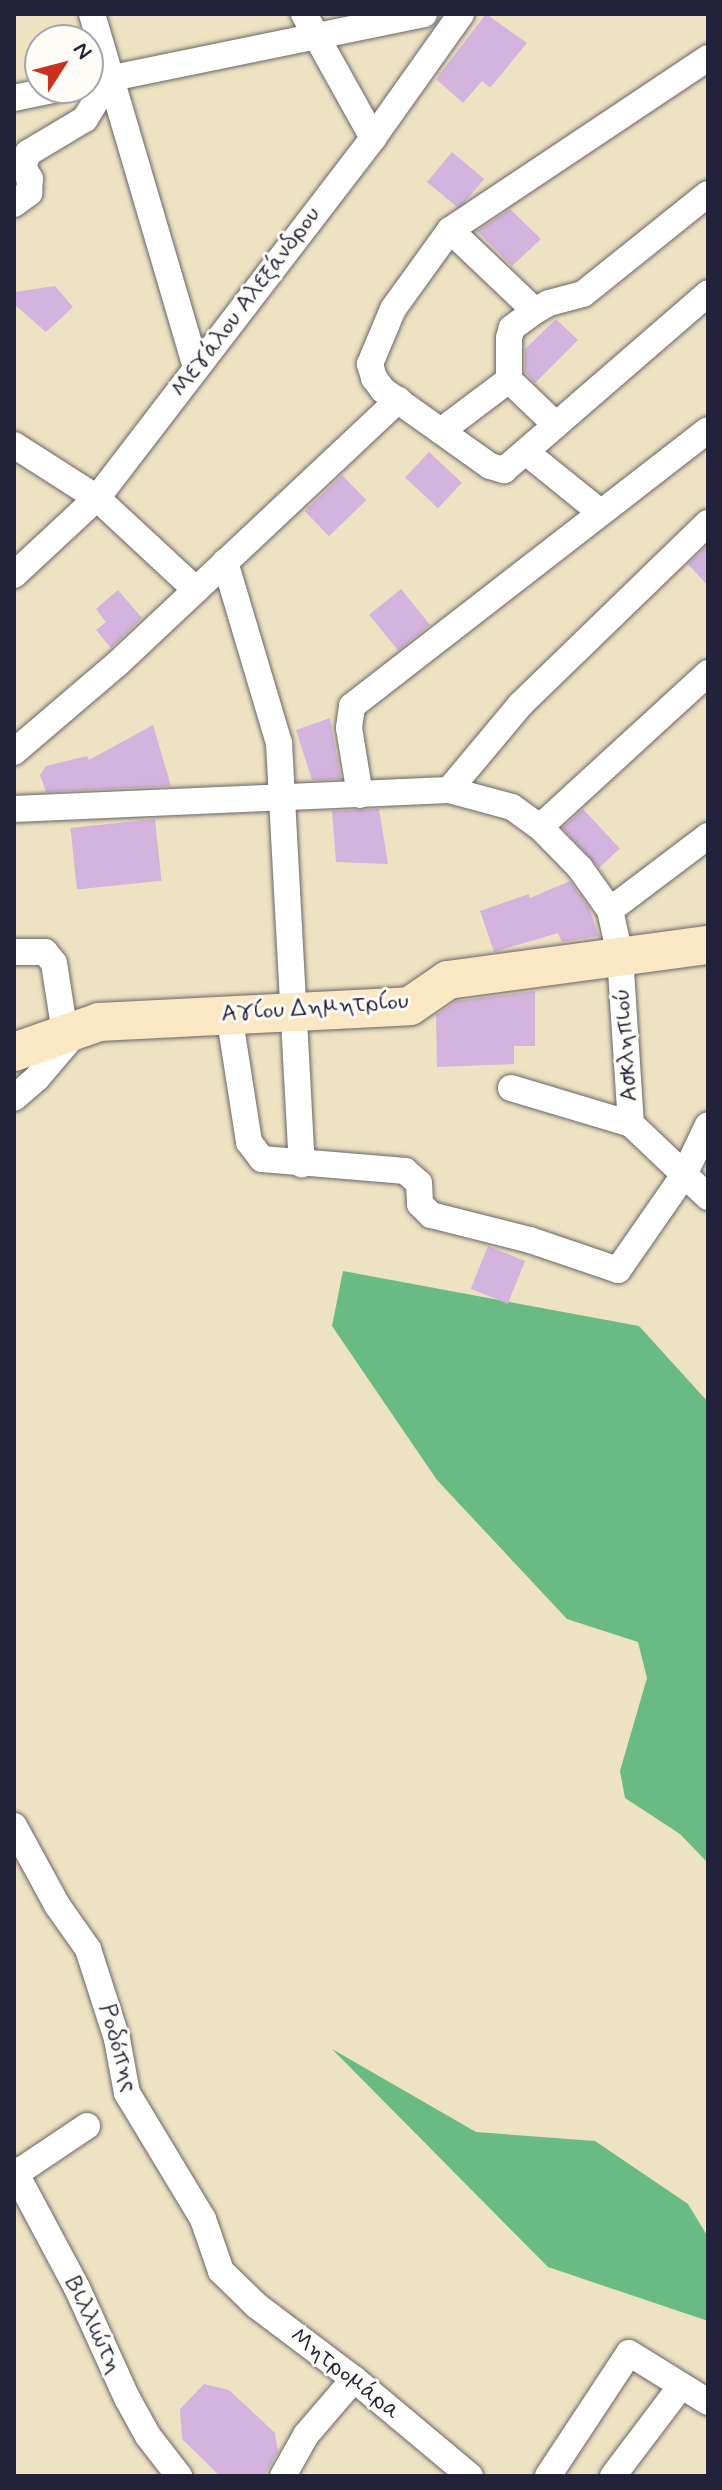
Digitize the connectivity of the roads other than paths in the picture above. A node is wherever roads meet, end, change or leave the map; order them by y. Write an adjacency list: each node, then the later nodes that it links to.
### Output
1 (424, 14): 3 (street)
2 (461, 14): 8 (street, Μεγάλου Αλεξάνδρου)
3 (310, 25): 5 (street); 8 (street)
4 (708, 58): 11 (street)
5 (104, 80)
6 (104, 96): 14 (street)
7 (91, 104): 10 (street)
8 (373, 138): 14 (street, Μεγάλου Αλεξάνδρου)
9 (708, 194): 13 (street)
10 (14, 204)
11 (450, 230): 13 (street); 16 (street)
12 (708, 293): 17 (street)
13 (535, 311): 15 (street)
14 (196, 368): 22 (street, Μεγάλου Αλεξάνδρου)
15 (509, 380): 17 (street); 19 (street)
16 (398, 400): 19 (street); 25 (street)
17 (556, 425): 21 (street)
18 (708, 430): 23 (street)
19 (441, 431): 21 (street)
20 (14, 445): 22 (street)
21 (527, 453): 23 (street)
22 (97, 498): 26 (street, Μεγάλου Αλεξάνδρου); 27 (street)
23 (600, 512): 31 (street)
24 (708, 523): 30 (street)
25 (225, 562): 27 (street); 32 (street)
26 (14, 575)
27 (196, 590): 29 (street)
28 (708, 673): 34 (street)
29 (14, 752)
30 (449, 790): 31 (street); 34 (street)
31 (360, 795): 32 (street)
32 (284, 799): 33 (street); 40 (street)
33 (14, 809)
34 (540, 827): 36 (street)
35 (708, 836): 36 (street)
36 (610, 910): 39 (street, Ασκληπιού)
37 (708, 945): 39 (street, Αγίου Δημητρίου)
38 (14, 952): 42 (street)
39 (620, 955): 40 (street, Αγίου Δημητρίου); 46 (street, Ασκληπιού)
40 (296, 1010): 41 (street, Αγίου Δημητρίου); 48 (street)
41 (229, 1014): 42 (street, Αγίου Δημητρίου); 48 (street)
42 (72, 1031): 43 (street, Αγίου Δημητρίου); 45 (street)
43 (14, 1052)
44 (511, 1088): 46 (street)
45 (14, 1098)
46 (631, 1124): 49 (street, Ασκληπιού)
47 (708, 1125): 49 (street)
48 (302, 1164): 49 (street)
49 (684, 1175): 50 (street, Ασκληπιού)
50 (708, 1197)
51 (14, 1826): 54 (street, Ροδόπης)
52 (87, 2126): 53 (street)
53 (15, 2173): 58 (street, Βιλλιώτη)
54 (221, 2271): 55 (street, Μητρομάρα)
55 (354, 2379): 59 (street); 60 (street, Μητρομάρα)
56 (681, 2386): 57 (street); 61 (street); 62 (street)
57 (708, 2402)
58 (179, 2476)
59 (283, 2476)
60 (470, 2476)
61 (548, 2476)
62 (613, 2476)

